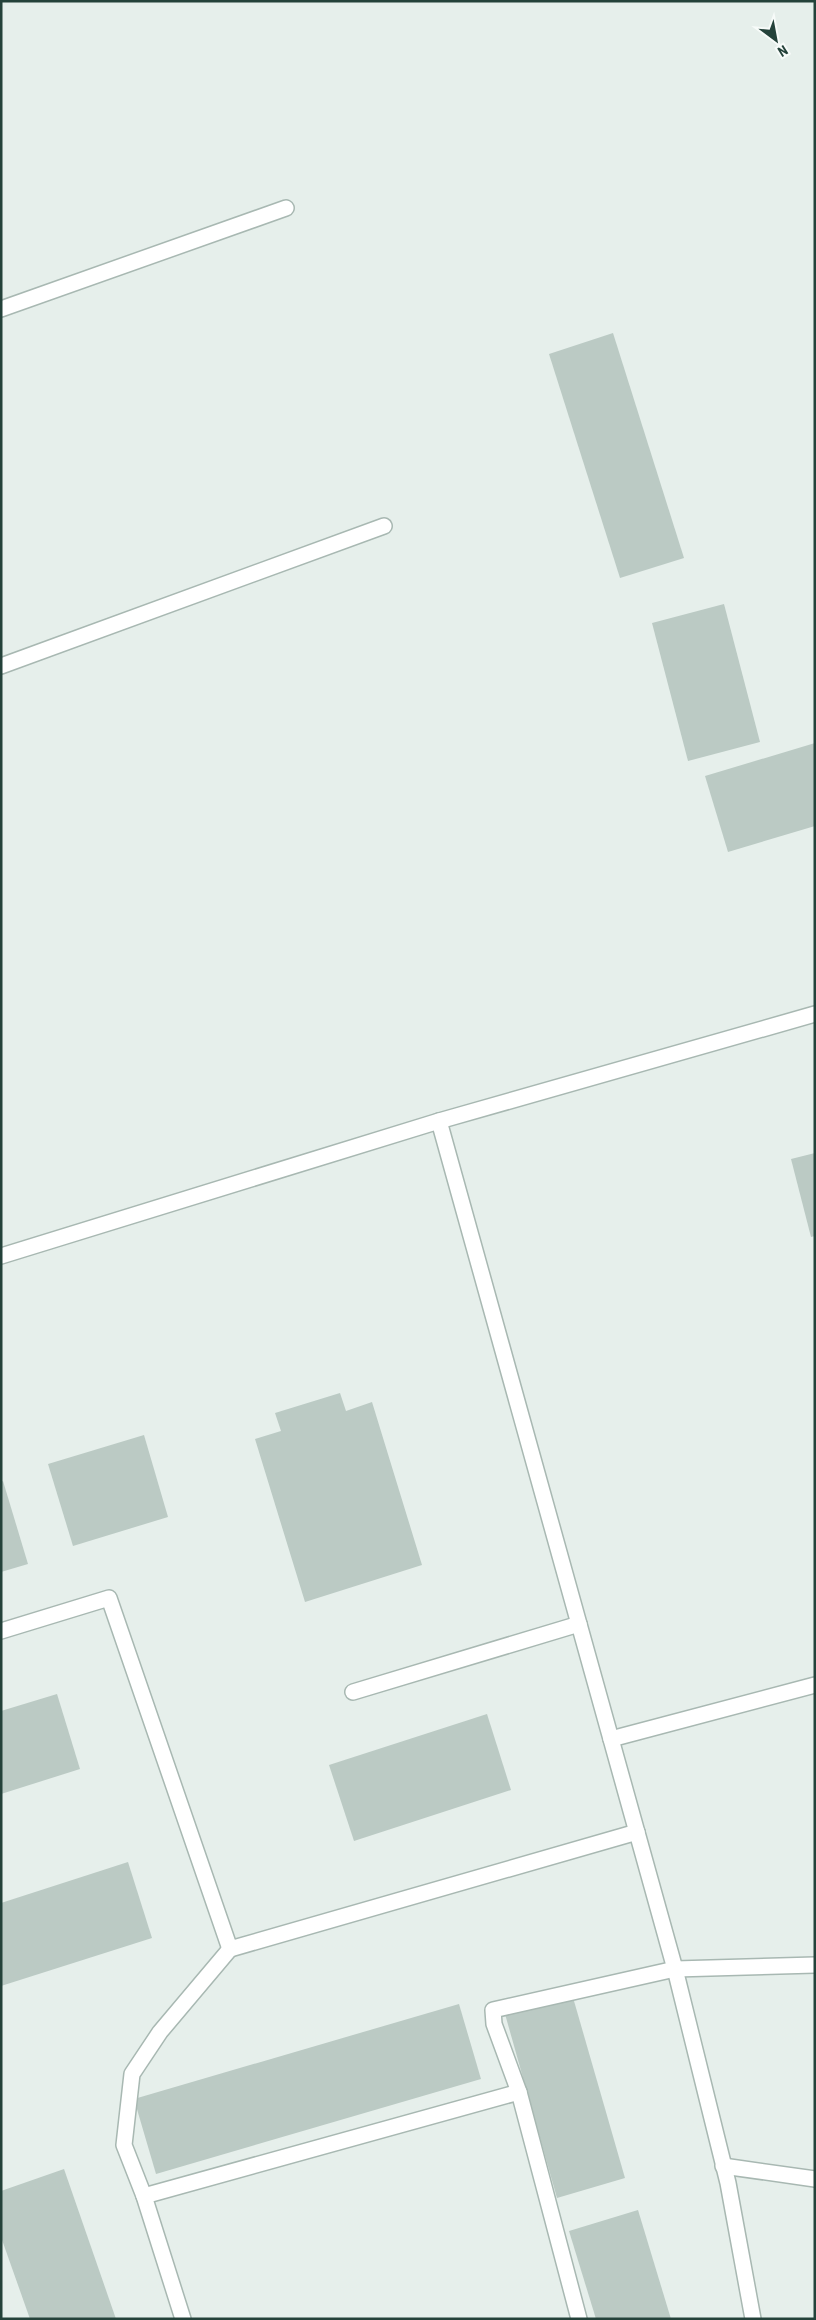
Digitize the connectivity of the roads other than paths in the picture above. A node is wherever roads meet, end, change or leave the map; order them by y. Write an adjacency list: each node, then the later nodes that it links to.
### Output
1 (286, 208): 2 (street)
2 (1, 308)
3 (384, 526): 4 (street)
4 (1, 666)
5 (815, 1014): 6 (street)
6 (440, 1121): 7 (street); 8 (street)
7 (1, 1256)
8 (579, 1624): 11 (street); 12 (street)
9 (1, 1631): 14 (street)
10 (815, 1684): 12 (street)
11 (353, 1692)
12 (611, 1739): 13 (street)
13 (637, 1832): 14 (street); 16 (street)
14 (230, 1949): 20 (street)
15 (815, 1966): 16 (street)
16 (675, 1969): 17 (street); 18 (street)
17 (519, 2092): 20 (street); 22 (street)
18 (723, 2166): 19 (street); 23 (street)
19 (815, 2179)
20 (144, 2196): 21 (street)
21 (183, 2319)
22 (578, 2319)
23 (753, 2319)

